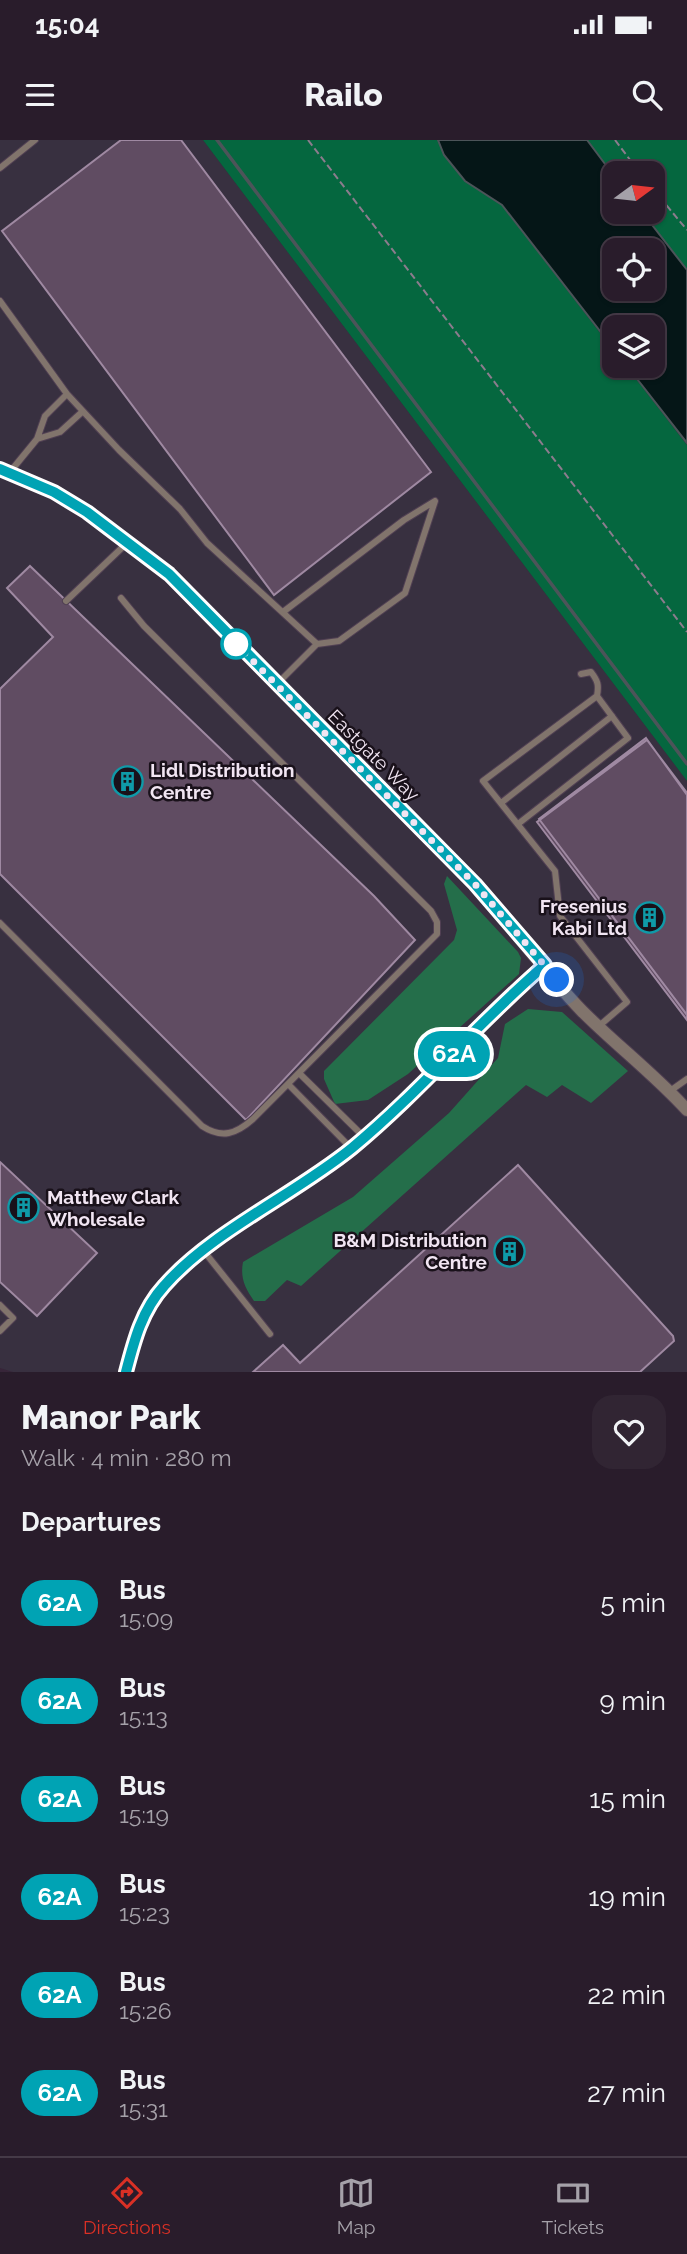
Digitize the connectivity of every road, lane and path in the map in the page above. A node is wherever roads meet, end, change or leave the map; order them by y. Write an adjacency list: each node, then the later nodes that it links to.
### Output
1 (35, 140): 5 (lane)
2 (308, 140): 17 (path)
3 (615, 140): 4 (path)
4 (631, 161)
5 (0, 168)
6 (665, 203): 7 (path)
7 (687, 230)
8 (0, 301): 9 (lane)
9 (67, 394): 10 (lane); 11 (lane)
10 (82, 412): 11 (lane); 16 (lane)
11 (37, 439): 12 (lane)
12 (5, 471): 13 (street, Eastgate Way)
13 (128, 542): 15 (lane); 20 (street, Eastgate Way)
14 (121, 598): 28 (lane)
15 (66, 601)
16 (283, 612): 18 (lane); 18 (lane)
17 (687, 632)
18 (317, 644): 20 (lane)
19 (581, 674): 21 (lane)
20 (277, 684): 26 (street, Eastgate Way)
21 (597, 695): 22 (lane); 23 (lane)
22 (612, 716): 23 (lane); 24 (lane)
23 (501, 803): 24 (lane)
24 (518, 824): 27 (lane)
25 (0, 923): 30 (lane)
26 (545, 965): 27 (street, Eastgate Way); 33 (street)
27 (600, 1026): 31 (street, Eastgate Way)
28 (299, 1073): 30 (lane); 33 (lane)
29 (687, 1079): 31 (lane)
30 (288, 1084): 34 (lane)
31 (670, 1091): 32 (street, Eastgate Way)
32 (686, 1107)
33 (364, 1137): 34 (street)
34 (351, 1148): 35 (street)
35 (203, 1250): 38 (lane); 39 (street)
36 (0, 1305): 37 (lane)
37 (0, 1331)
38 (270, 1334)
39 (126, 1372)

